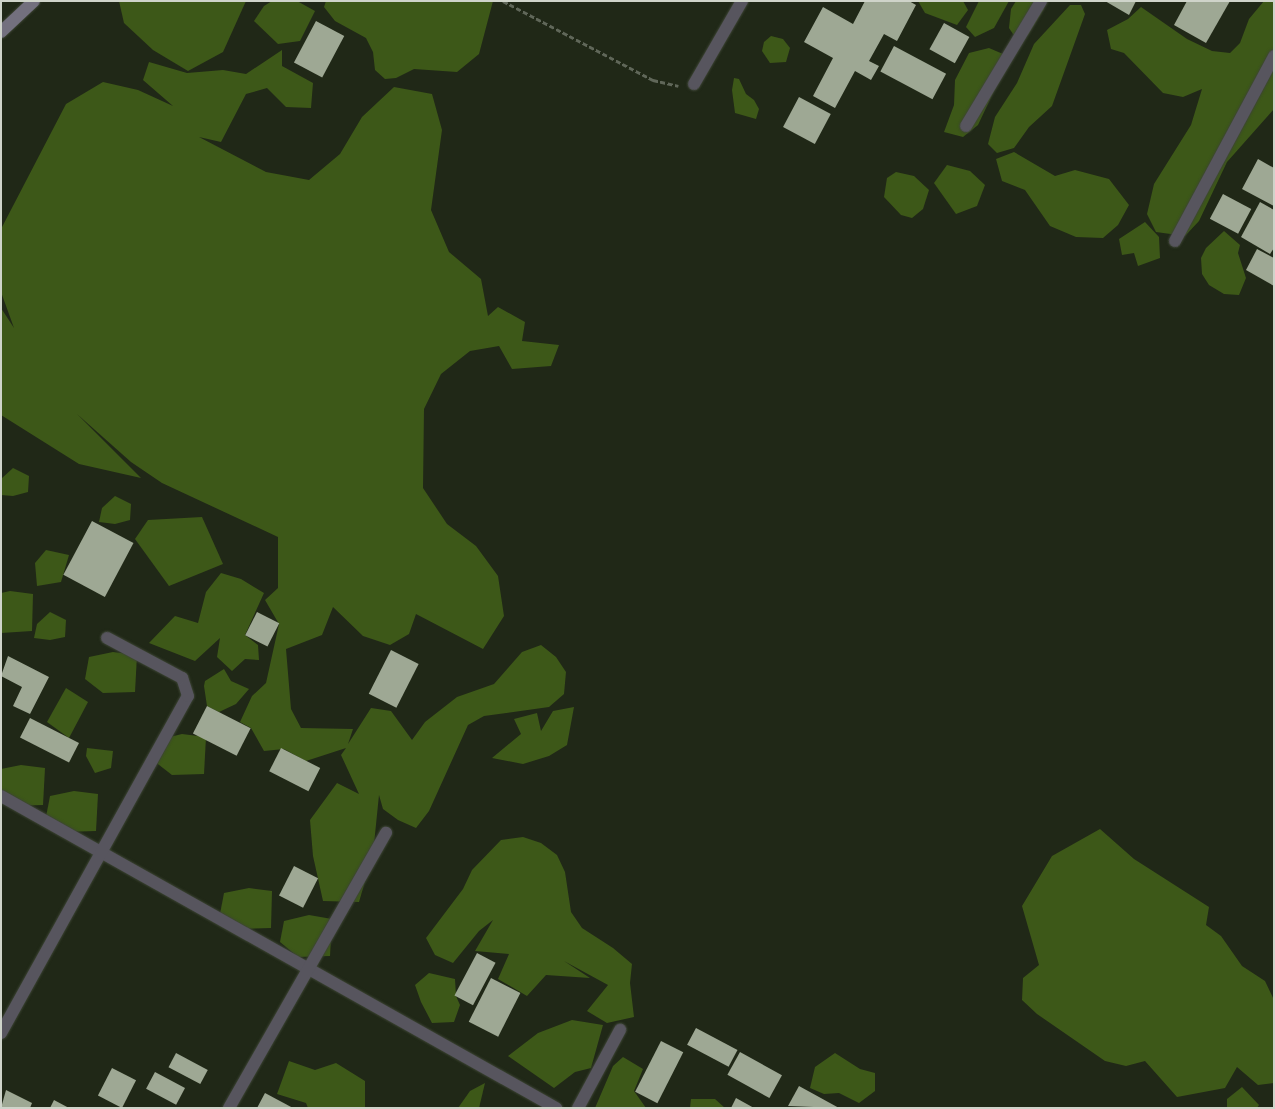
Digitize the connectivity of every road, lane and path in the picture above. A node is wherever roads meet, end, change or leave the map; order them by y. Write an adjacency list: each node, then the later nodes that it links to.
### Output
1 (34, 1): 5 (street)
2 (503, 1): 7 (path)
3 (742, 1): 7 (street)
4 (1041, 1): 8 (street)
5 (1, 32)
6 (1274, 56): 9 (street)
7 (694, 84)
8 (966, 126)
9 (1175, 241)
10 (107, 638): 13 (street)
11 (1, 796): 13 (street)
12 (386, 833): 14 (street)
13 (102, 852): 14 (street); 16 (street)
14 (307, 968): 17 (street); 18 (street)
15 (620, 1030): 19 (street)
16 (1, 1033)
17 (230, 1108)
18 (556, 1108)
19 (578, 1108)

